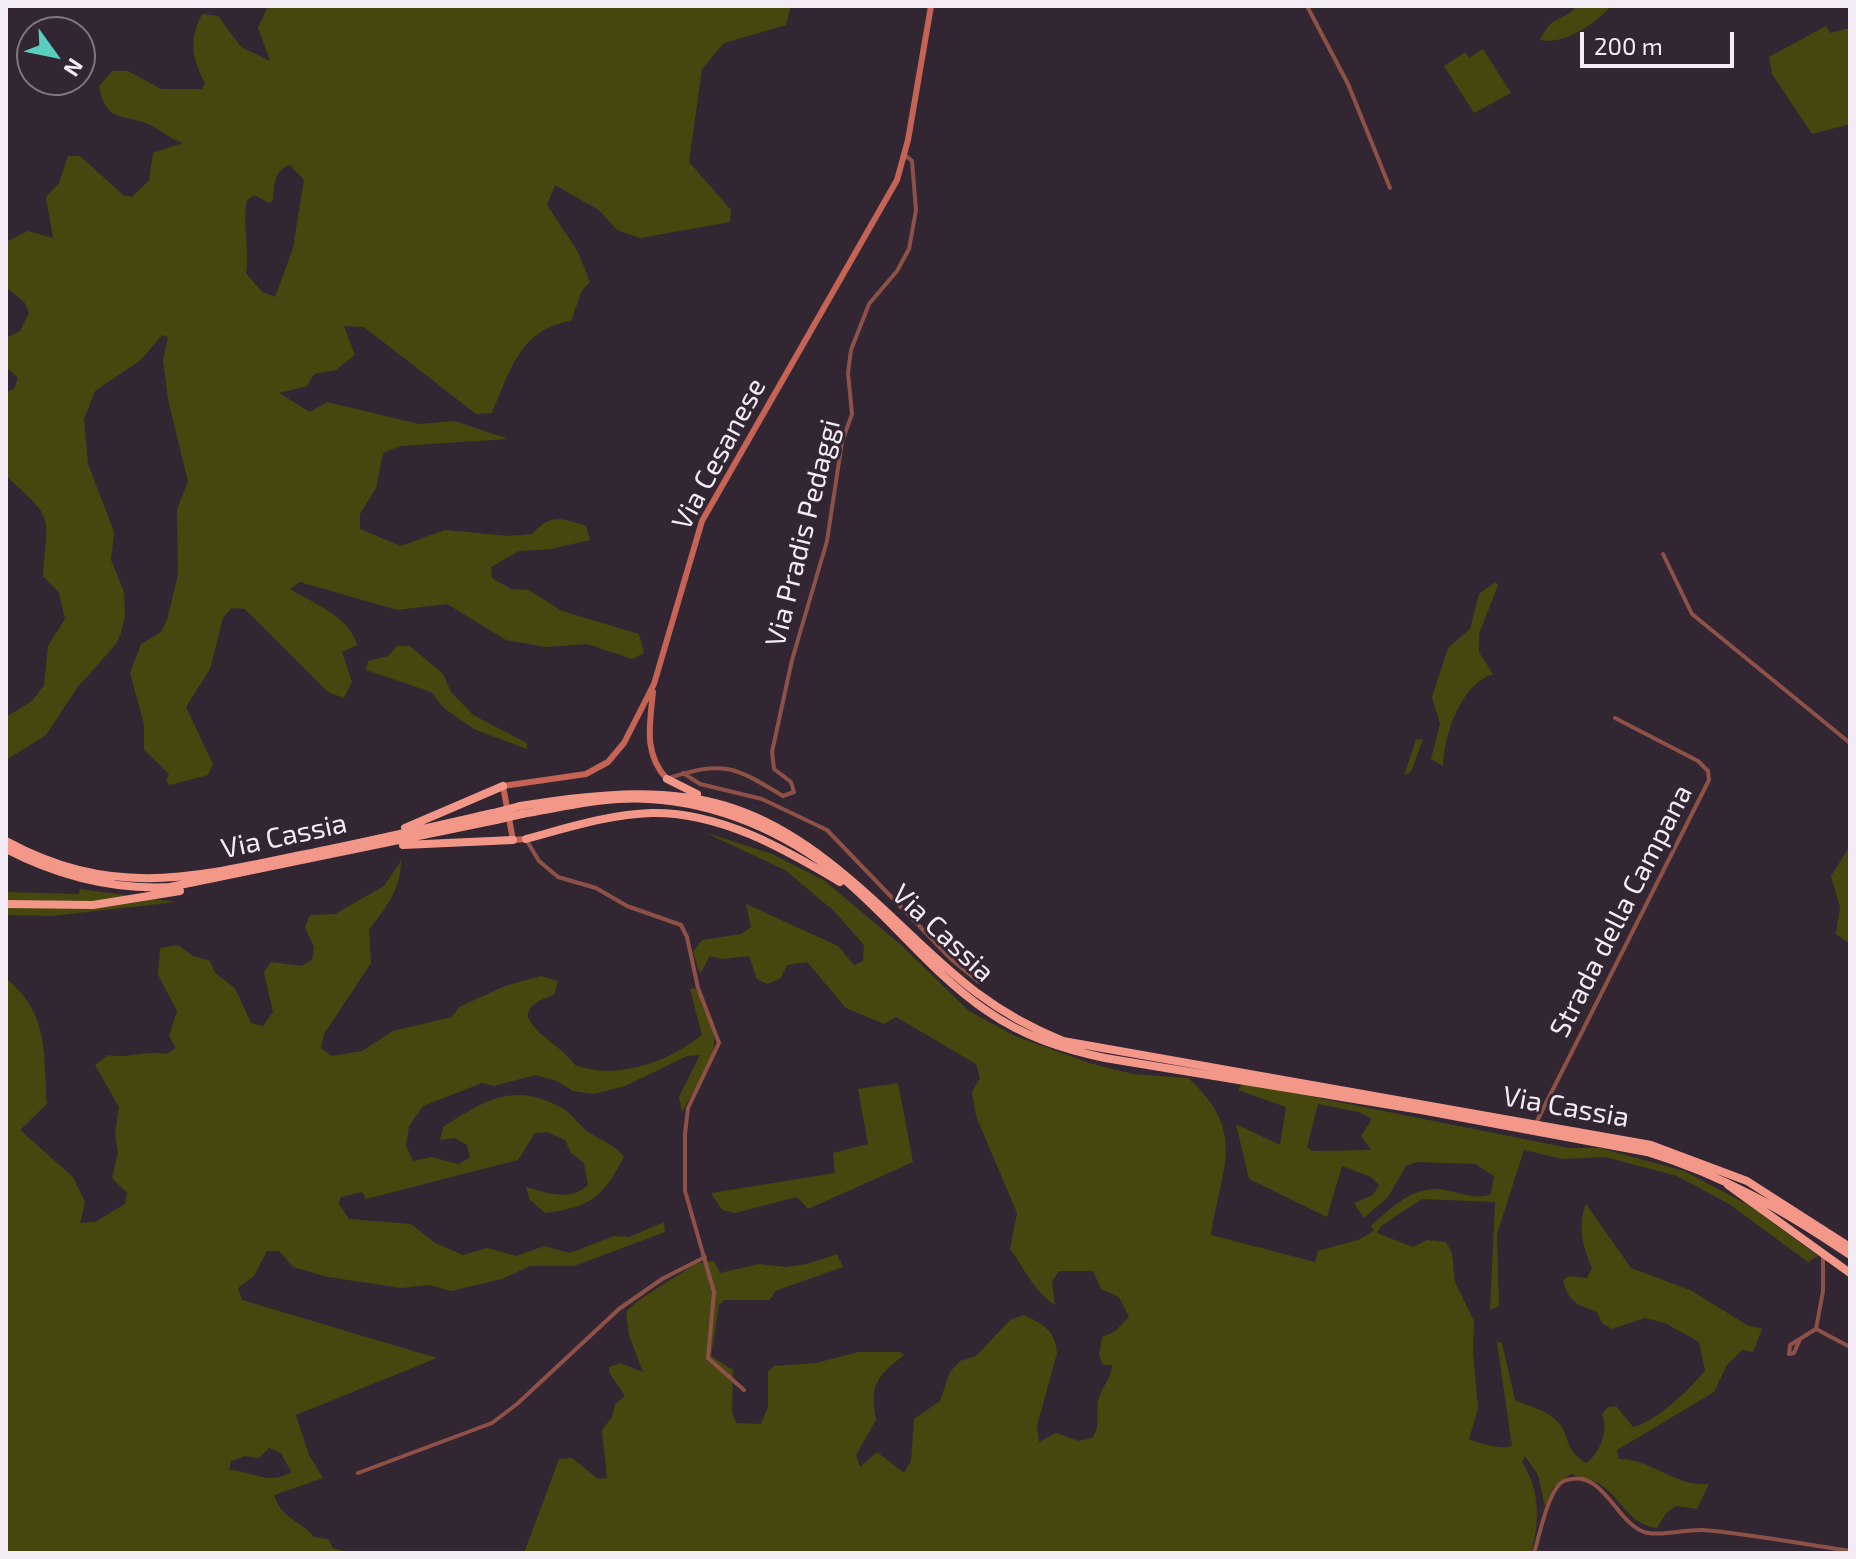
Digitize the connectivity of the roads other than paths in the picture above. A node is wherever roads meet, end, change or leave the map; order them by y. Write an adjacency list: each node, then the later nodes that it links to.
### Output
1 (931, 6): 3 (street, Via Cesanese)
2 (1307, 6): 4 (street)
3 (905, 155): 6 (street, Via Cesanese); 9 (street, Via Pradis Pedaggi)
4 (1390, 188)
5 (1663, 554): 8 (street)
6 (654, 684): 10 (street); 11 (street, Via Cesanese)
7 (1615, 718): 26 (street, Strada della Campana)
8 (1850, 743)
9 (683, 773): 10 (street, Via Pradis Pedaggi); 24 (street)
10 (667, 779): 12 (highway)
11 (503, 786): 16 (street); 18 (highway)
12 (735, 807): 13 (highway, Via Cassia); 25 (highway, Via Cassia)
13 (521, 810): 14 (highway, Via Cassia, bridge); 22 (highway, Via Cassia)
14 (494, 816): 18 (highway, Via Cassia); 19 (highway, Via Cassia)
15 (526, 839): 16 (street); 22 (highway); 32 (street)
16 (513, 840): 19 (highway)
17 (6, 841): 18 (highway, Via Cassia)
18 (359, 843)
19 (378, 846): 21 (highway, Via Cassia)
20 (6, 849): 21 (highway, Via Cassia)
21 (212, 881): 23 (highway)
22 (858, 893): 28 (highway, Via Cassia)
23 (6, 904)
24 (979, 982)
25 (1479, 1113): 26 (street); 27 (highway, Via Cassia)
26 (1537, 1121): 27 (street)
27 (1571, 1130): 29 (highway, Via Cassia)
28 (1714, 1175): 30 (highway); 31 (highway, Via Cassia)
29 (1850, 1247)
30 (1823, 1253): 33 (highway); 34 (street)
31 (1850, 1255)
32 (705, 1257): 39 (street); 40 (street)
33 (1833, 1260): 34 (street); 35 (highway)
34 (1823, 1265): 36 (street)
35 (1850, 1273)
36 (1816, 1329): 37 (street); 38 (street)
37 (1800, 1339)
38 (1850, 1347)
39 (744, 1390)
40 (358, 1473)
41 (1850, 1551): 42 (street)
42 (1534, 1553)

